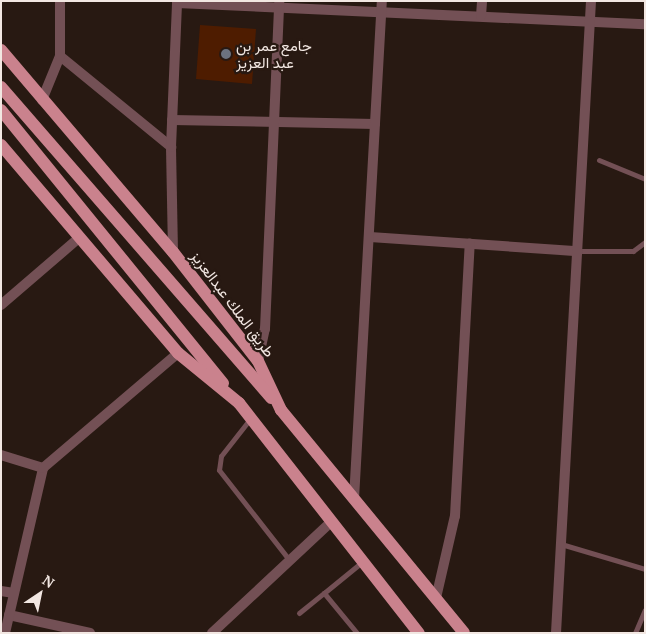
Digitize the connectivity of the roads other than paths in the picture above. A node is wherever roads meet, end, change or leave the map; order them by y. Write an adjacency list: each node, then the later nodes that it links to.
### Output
1 (60, 1): 11 (street)
2 (482, 1): 7 (street)
3 (591, 1): 8 (street)
4 (177, 2): 5 (street); 15 (street)
5 (279, 4): 6 (street); 16 (street)
6 (381, 7): 7 (street); 17 (street)
7 (481, 16): 8 (street)
8 (590, 22): 9 (street); 26 (street)
9 (645, 24)
10 (1, 50): 13 (main road, طريق الملك عبدالعزيز)
11 (60, 56): 13 (street); 18 (street)
12 (1, 87): 32 (main road)
13 (42, 100): 27 (main road, طريق الملك عبدالعزيز)
14 (1, 110): 31 (main road)
15 (172, 120): 16 (street); 18 (street)
16 (274, 122): 17 (street); 30 (street)
17 (376, 124): 22 (street)
18 (171, 147): 27 (street)
19 (2, 149): 23 (main road)
20 (599, 160): 21 (lane)
21 (645, 179)
22 (370, 237): 25 (street); 36 (street)
23 (79, 238): 28 (street); 29 (main road)
24 (645, 242): 26 (lane)
25 (470, 243): 26 (street); 45 (street)
26 (578, 251): 38 (street)
27 (173, 252): 30 (main road, طريق الملك عبدالعزيز)
28 (1, 305)
29 (178, 353): 31 (main road); 35 (street)
30 (258, 361): 32 (main road, طريق الملك عبدالعزيز)
31 (239, 403): 33 (main road)
32 (281, 410): 36 (main road, طريق الملك عبدالعزيز)
33 (250, 418): 37 (main road); 39 (lane)
34 (1, 456): 35 (street)
35 (43, 468): 44 (street)
36 (354, 499): 45 (main road, طريق الملك عبدالعزيز)
37 (330, 523): 39 (street); 40 (main road)
38 (561, 544): 41 (lane); 55 (street)
39 (290, 560): 51 (street)
40 (362, 562): 43 (lane); 53 (main road)
41 (645, 569)
42 (1, 591): 44 (street)
43 (324, 593): 47 (lane); 52 (lane)
44 (14, 594): 48 (street)
45 (436, 598): 54 (main road, طريق الملك عبدالعزيز)
46 (645, 610): 56 (lane)
47 (299, 613)
48 (9, 615): 49 (street); 50 (street)
49 (5, 633)
50 (90, 633)
51 (212, 633)
52 (357, 633)
53 (419, 633)
54 (464, 633)
55 (556, 633)
56 (635, 633)

